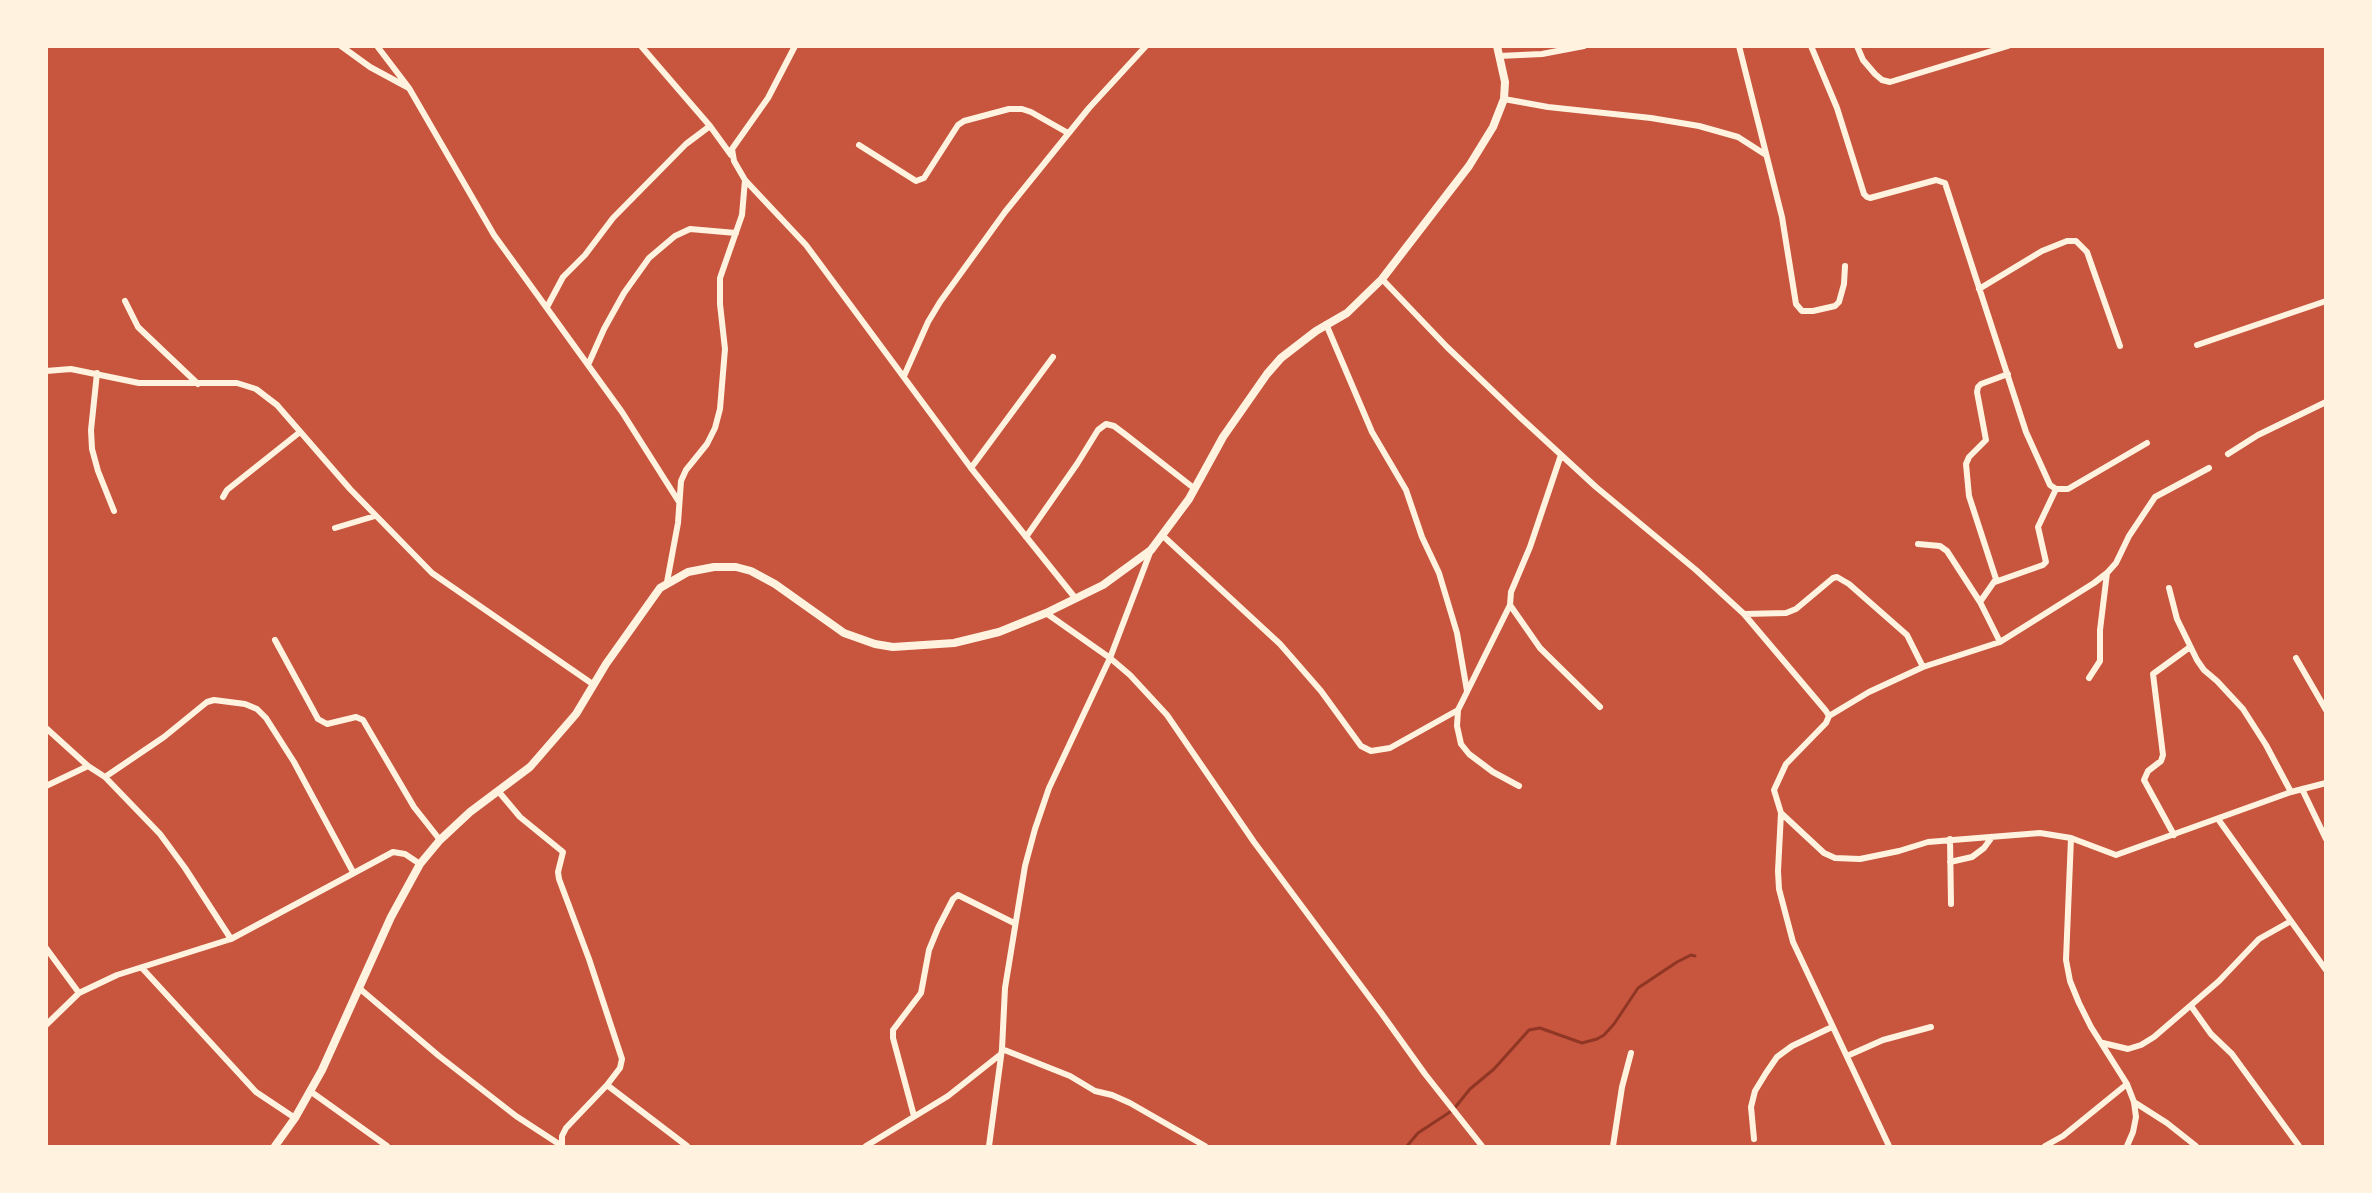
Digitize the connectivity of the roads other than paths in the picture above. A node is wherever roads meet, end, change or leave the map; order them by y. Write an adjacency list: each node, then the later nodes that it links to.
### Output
1 (341, 46): 13 (street)
2 (377, 46): 13 (street)
3 (641, 46): 15 (street)
4 (795, 46): 18 (street)
5 (1146, 46): 16 (street)
6 (1497, 46): 12 (street)
7 (1584, 46): 12 (street)
8 (1739, 46): 19 (street)
9 (1811, 46): 24 (street)
10 (1857, 46): 11 (street)
11 (2008, 46)
12 (1499, 56): 14 (street)
13 (409, 88): 27 (street)
14 (1504, 99): 19 (street); 23 (street)
15 (710, 126): 18 (street); 27 (street)
16 (1068, 133): 17 (street); 36 (street)
17 (859, 145)
18 (732, 155): 20 (street)
19 (1767, 155): 22 (street)
20 (745, 180): 21 (street); 36 (street)
21 (736, 233): 32 (street); 48 (street)
22 (1845, 266)
23 (1382, 279): 28 (street); 42 (street)
24 (1979, 290): 30 (street); 35 (street)
25 (125, 301): 37 (street)
26 (2325, 301): 29 (street)
27 (548, 307): 32 (street)
28 (1326, 324): 45 (street); 73 (street)
29 (2197, 345)
30 (2120, 346)
31 (1053, 357): 43 (street)
32 (588, 365): 48 (street)
33 (46, 371): 34 (street)
34 (97, 373): 37 (street); 49 (street)
35 (2008, 374): 46 (street); 58 (street)
36 (904, 376): 43 (street)
37 (198, 384): 39 (street)
38 (2325, 402): 41 (street)
39 (300, 432): 47 (street); 50 (street)
40 (2147, 443): 46 (street)
41 (2228, 454)
42 (1561, 455): 62 (street); 64 (street)
43 (971, 468): 53 (street)
44 (2209, 468): 56 (street)
45 (1195, 489): 52 (street); 53 (street)
46 (2056, 489): 58 (street)
47 (223, 497)
48 (679, 502): 57 (street)
49 (114, 511)
50 (375, 516): 51 (street); 72 (street)
51 (335, 528)
52 (1162, 535): 55 (street); 75 (street)
53 (1026, 537): 60 (street)
54 (1918, 544): 61 (street)
55 (1151, 550): 60 (street); 68 (street)
56 (2107, 573): 66 (street); 71 (street)
57 (667, 582): 63 (street); 72 (street)
58 (1995, 582): 61 (street)
59 (2169, 588): 67 (street)
60 (1076, 599): 63 (street)
61 (1980, 602): 66 (street)
62 (1510, 605): 73 (street); 74 (street)
63 (1046, 613): 68 (street)
64 (1744, 614): 70 (street); 77 (street)
65 (275, 640): 94 (street)
66 (2000, 642): 70 (street)
67 (2190, 647): 86 (street); 89 (street)
68 (1110, 658): 100 (street); 129 (street)
69 (2296, 658): 76 (street)
70 (1923, 667): 77 (street)
71 (2089, 678)
72 (594, 685): 85 (street)
73 (1467, 691): 75 (street)
74 (1600, 707)
75 (1458, 710): 83 (street)
76 (2325, 710)
77 (1829, 716): 87 (street)
78 (46, 728): 79 (street)
79 (88, 766): 80 (street); 82 (street)
80 (105, 777): 97 (street); 101 (street)
81 (2325, 783): 84 (street)
82 (46, 786)
83 (1520, 786)
84 (2302, 789): 86 (street); 93 (street)
85 (499, 792): 94 (street); 116 (street)
86 (2291, 792): 88 (street)
87 (1782, 813): 92 (street); 109 (street)
88 (2218, 819): 89 (street); 99 (street)
89 (2174, 835): 91 (street)
90 (1992, 837): 91 (street); 92 (street); 95 (street)
91 (2071, 838): 111 (street)
92 (1950, 839): 95 (street)
93 (2325, 839)
94 (440, 840): 96 (street)
95 (1950, 862): 98 (street)
96 (420, 864): 97 (street); 105 (street)
97 (353, 872): 101 (street)
98 (1951, 904)
99 (2291, 921): 104 (street); 107 (street)
100 (1014, 923): 112 (street); 119 (street)
101 (231, 939): 103 (street)
102 (46, 948): 106 (street)
103 (142, 968): 106 (street); 120 (street)
104 (2325, 970)
105 (359, 988): 117 (street); 124 (street)
106 (79, 993): 108 (street)
107 (2191, 1006): 111 (street); 135 (street)
108 (46, 1024)
109 (1832, 1027): 114 (street); 121 (street)
110 (1930, 1027): 114 (street)
111 (2102, 1043): 115 (street)
112 (1002, 1051): 119 (street); 127 (street); 128 (street)
113 (1631, 1053): 130 (street)
114 (1847, 1056): 131 (street)
115 (2127, 1084): 118 (street); 132 (street)
116 (607, 1085): 124 (street); 125 (street)
117 (310, 1091): 120 (street); 123 (street)
118 (2134, 1102): 133 (street); 134 (street)
119 (914, 1116): 126 (street)
120 (295, 1118): 122 (street)
121 (1754, 1139)
122 (274, 1146)
123 (387, 1146)
124 (562, 1146)
125 (687, 1146)
126 (866, 1146)
127 (989, 1146)
128 (1204, 1146)
129 (1482, 1146)
130 (1613, 1146)
131 (1889, 1146)
132 (2045, 1146)
133 (2127, 1146)
134 (2196, 1146)
135 (2299, 1146)

